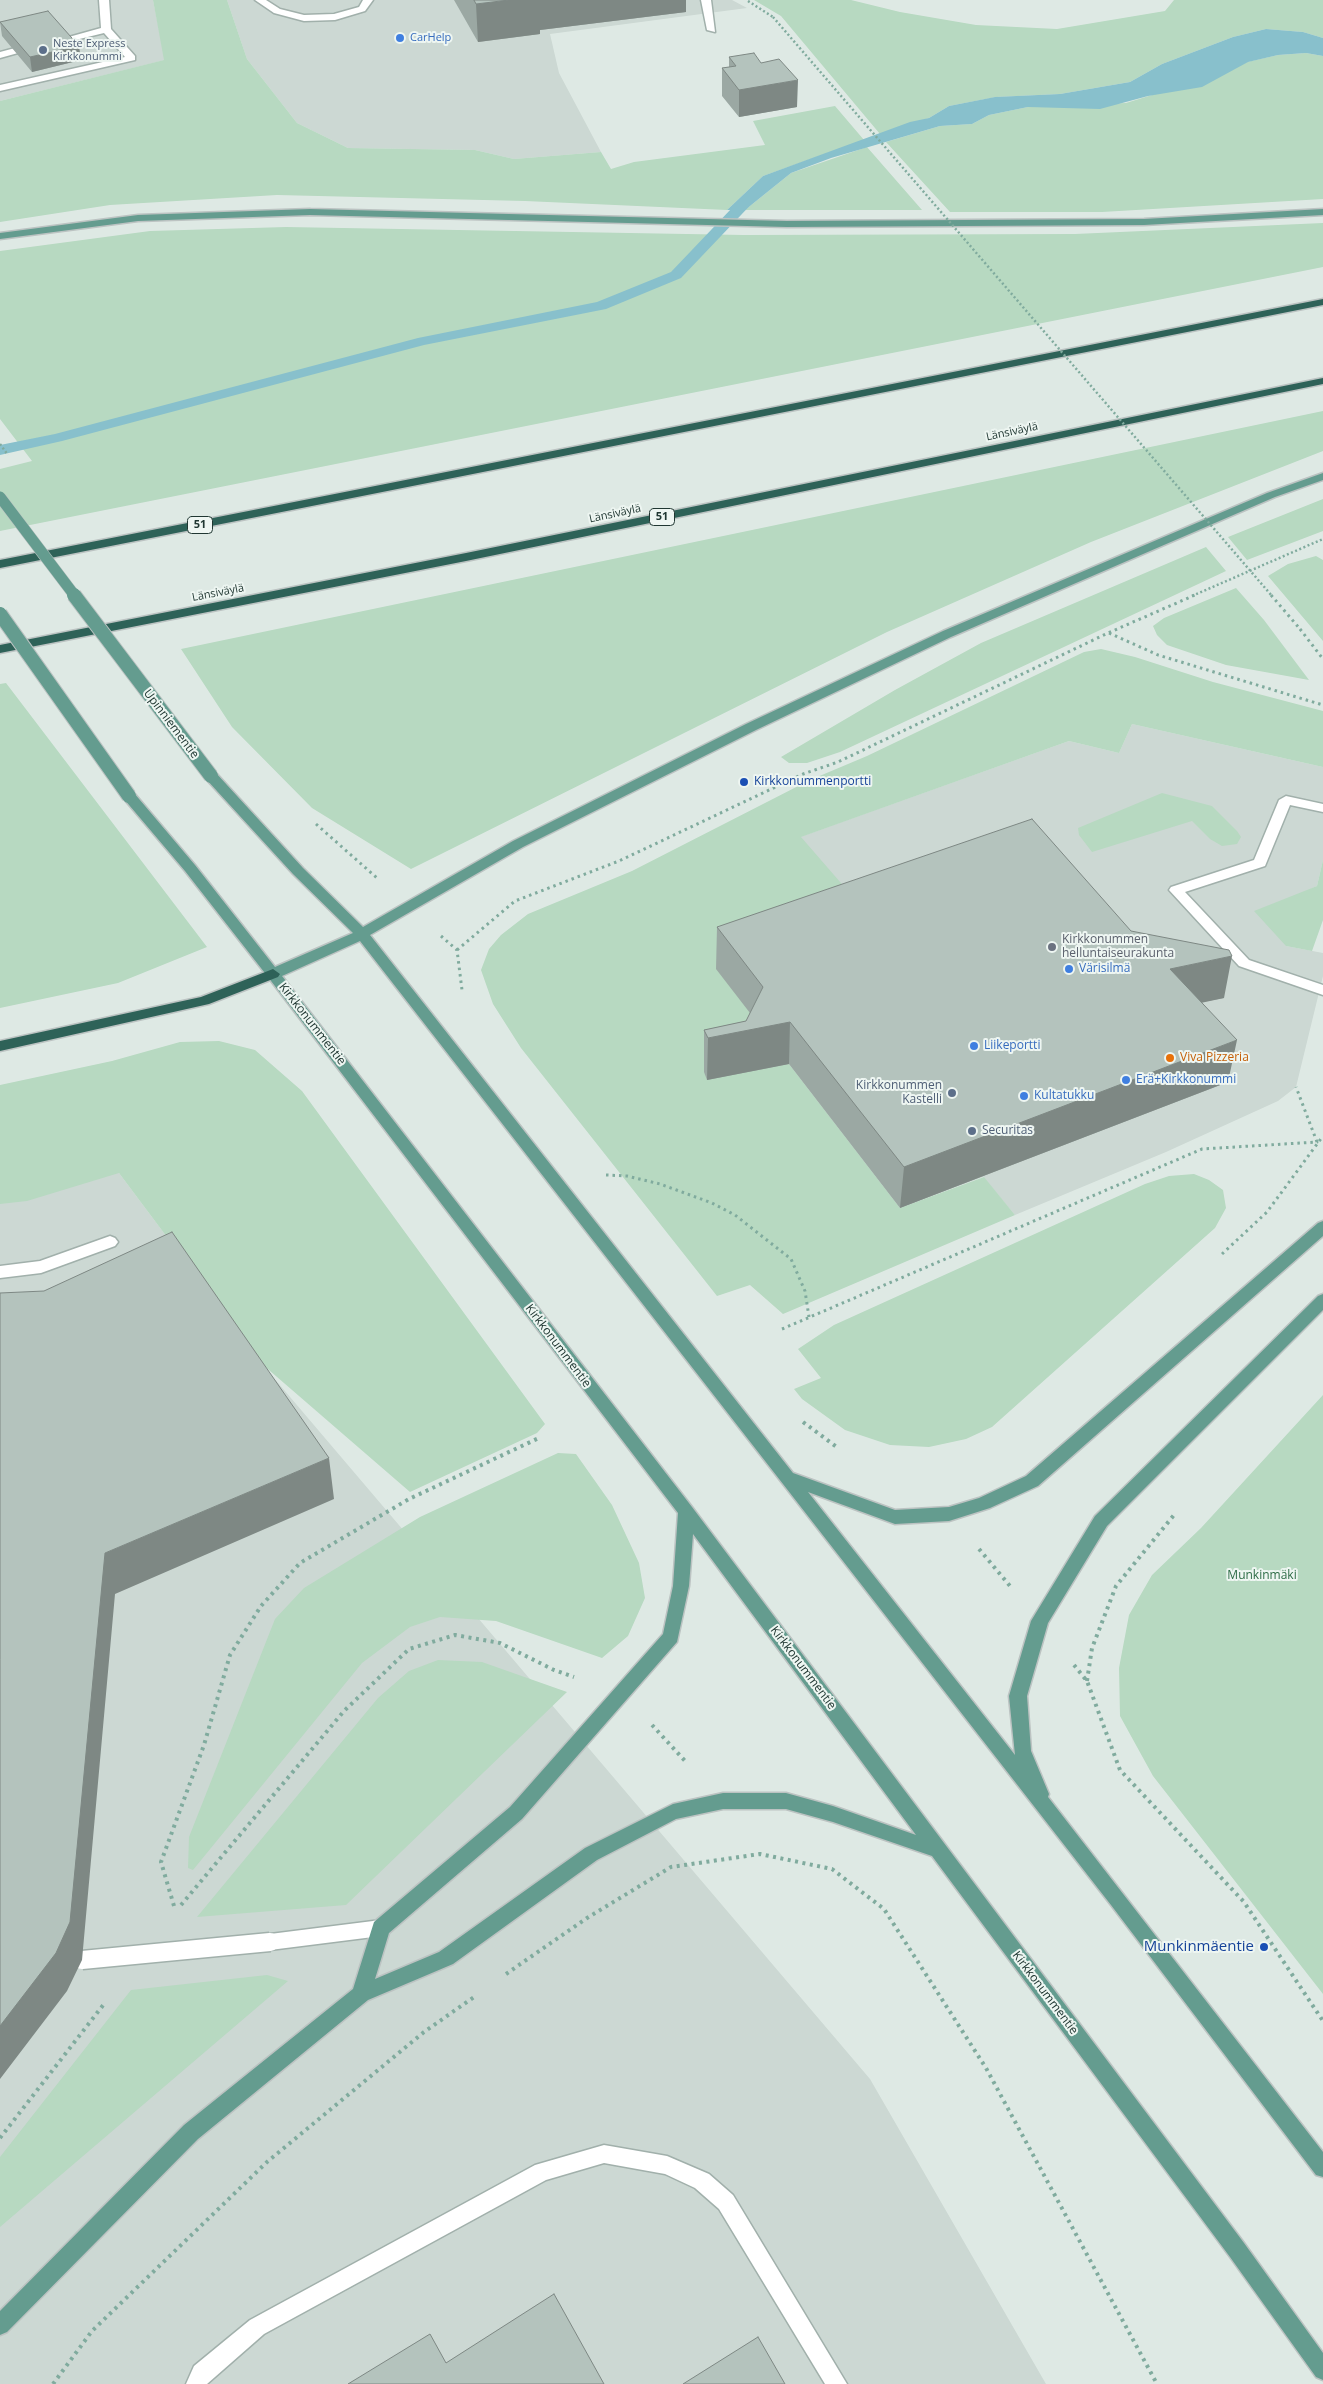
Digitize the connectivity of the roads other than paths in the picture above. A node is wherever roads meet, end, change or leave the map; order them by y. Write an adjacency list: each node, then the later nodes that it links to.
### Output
1 (104, 0): 5 (lane)
2 (260, 0): 3 (lane)
3 (368, 0)
4 (706, 0): 6 (lane)
5 (106, 30): 7 (lane); 10 (lane)
6 (712, 30)
7 (63, 40)
8 (15, 51): 9 (lane)
9 (0, 55)
10 (0, 88)
11 (1323, 212): 12 (main road)
12 (0, 236)
13 (1323, 302): 17 (highway, 51)
14 (1323, 381): 19 (highway, Länsiväylä / 51)
15 (1323, 476): 21 (main road)
16 (0, 497): 21 (main road, Upinniementie, bridge)
17 (0, 564)
18 (0, 614): 22 (main road, bridge)
19 (0, 649)
20 (1323, 808): 23 (lane)
21 (362, 934): 22 (main road); 29 (main road)
22 (273, 974): 24 (highway); 30 (main road, Kirkkonummentie)
23 (1323, 990)
24 (0, 1046)
25 (1323, 1227): 29 (main road)
26 (110, 1242): 27 (lane)
27 (0, 1272)
28 (1323, 1300): 31 (main road)
29 (785, 1477): 31 (main road)
30 (686, 1512): 32 (main road, Kirkkonummentie); 33 (main road)
31 (1047, 1812): 36 (main road)
32 (940, 1851): 35 (main road); 38 (main road, Kirkkonummentie)
33 (381, 1928): 34 (lane, bridge); 35 (main road)
34 (72, 1960)
35 (361, 1994): 37 (main road)
36 (1323, 2168)
37 (0, 2325)
38 (1323, 2370)
39 (196, 2384): 40 (lane)
40 (837, 2384)

